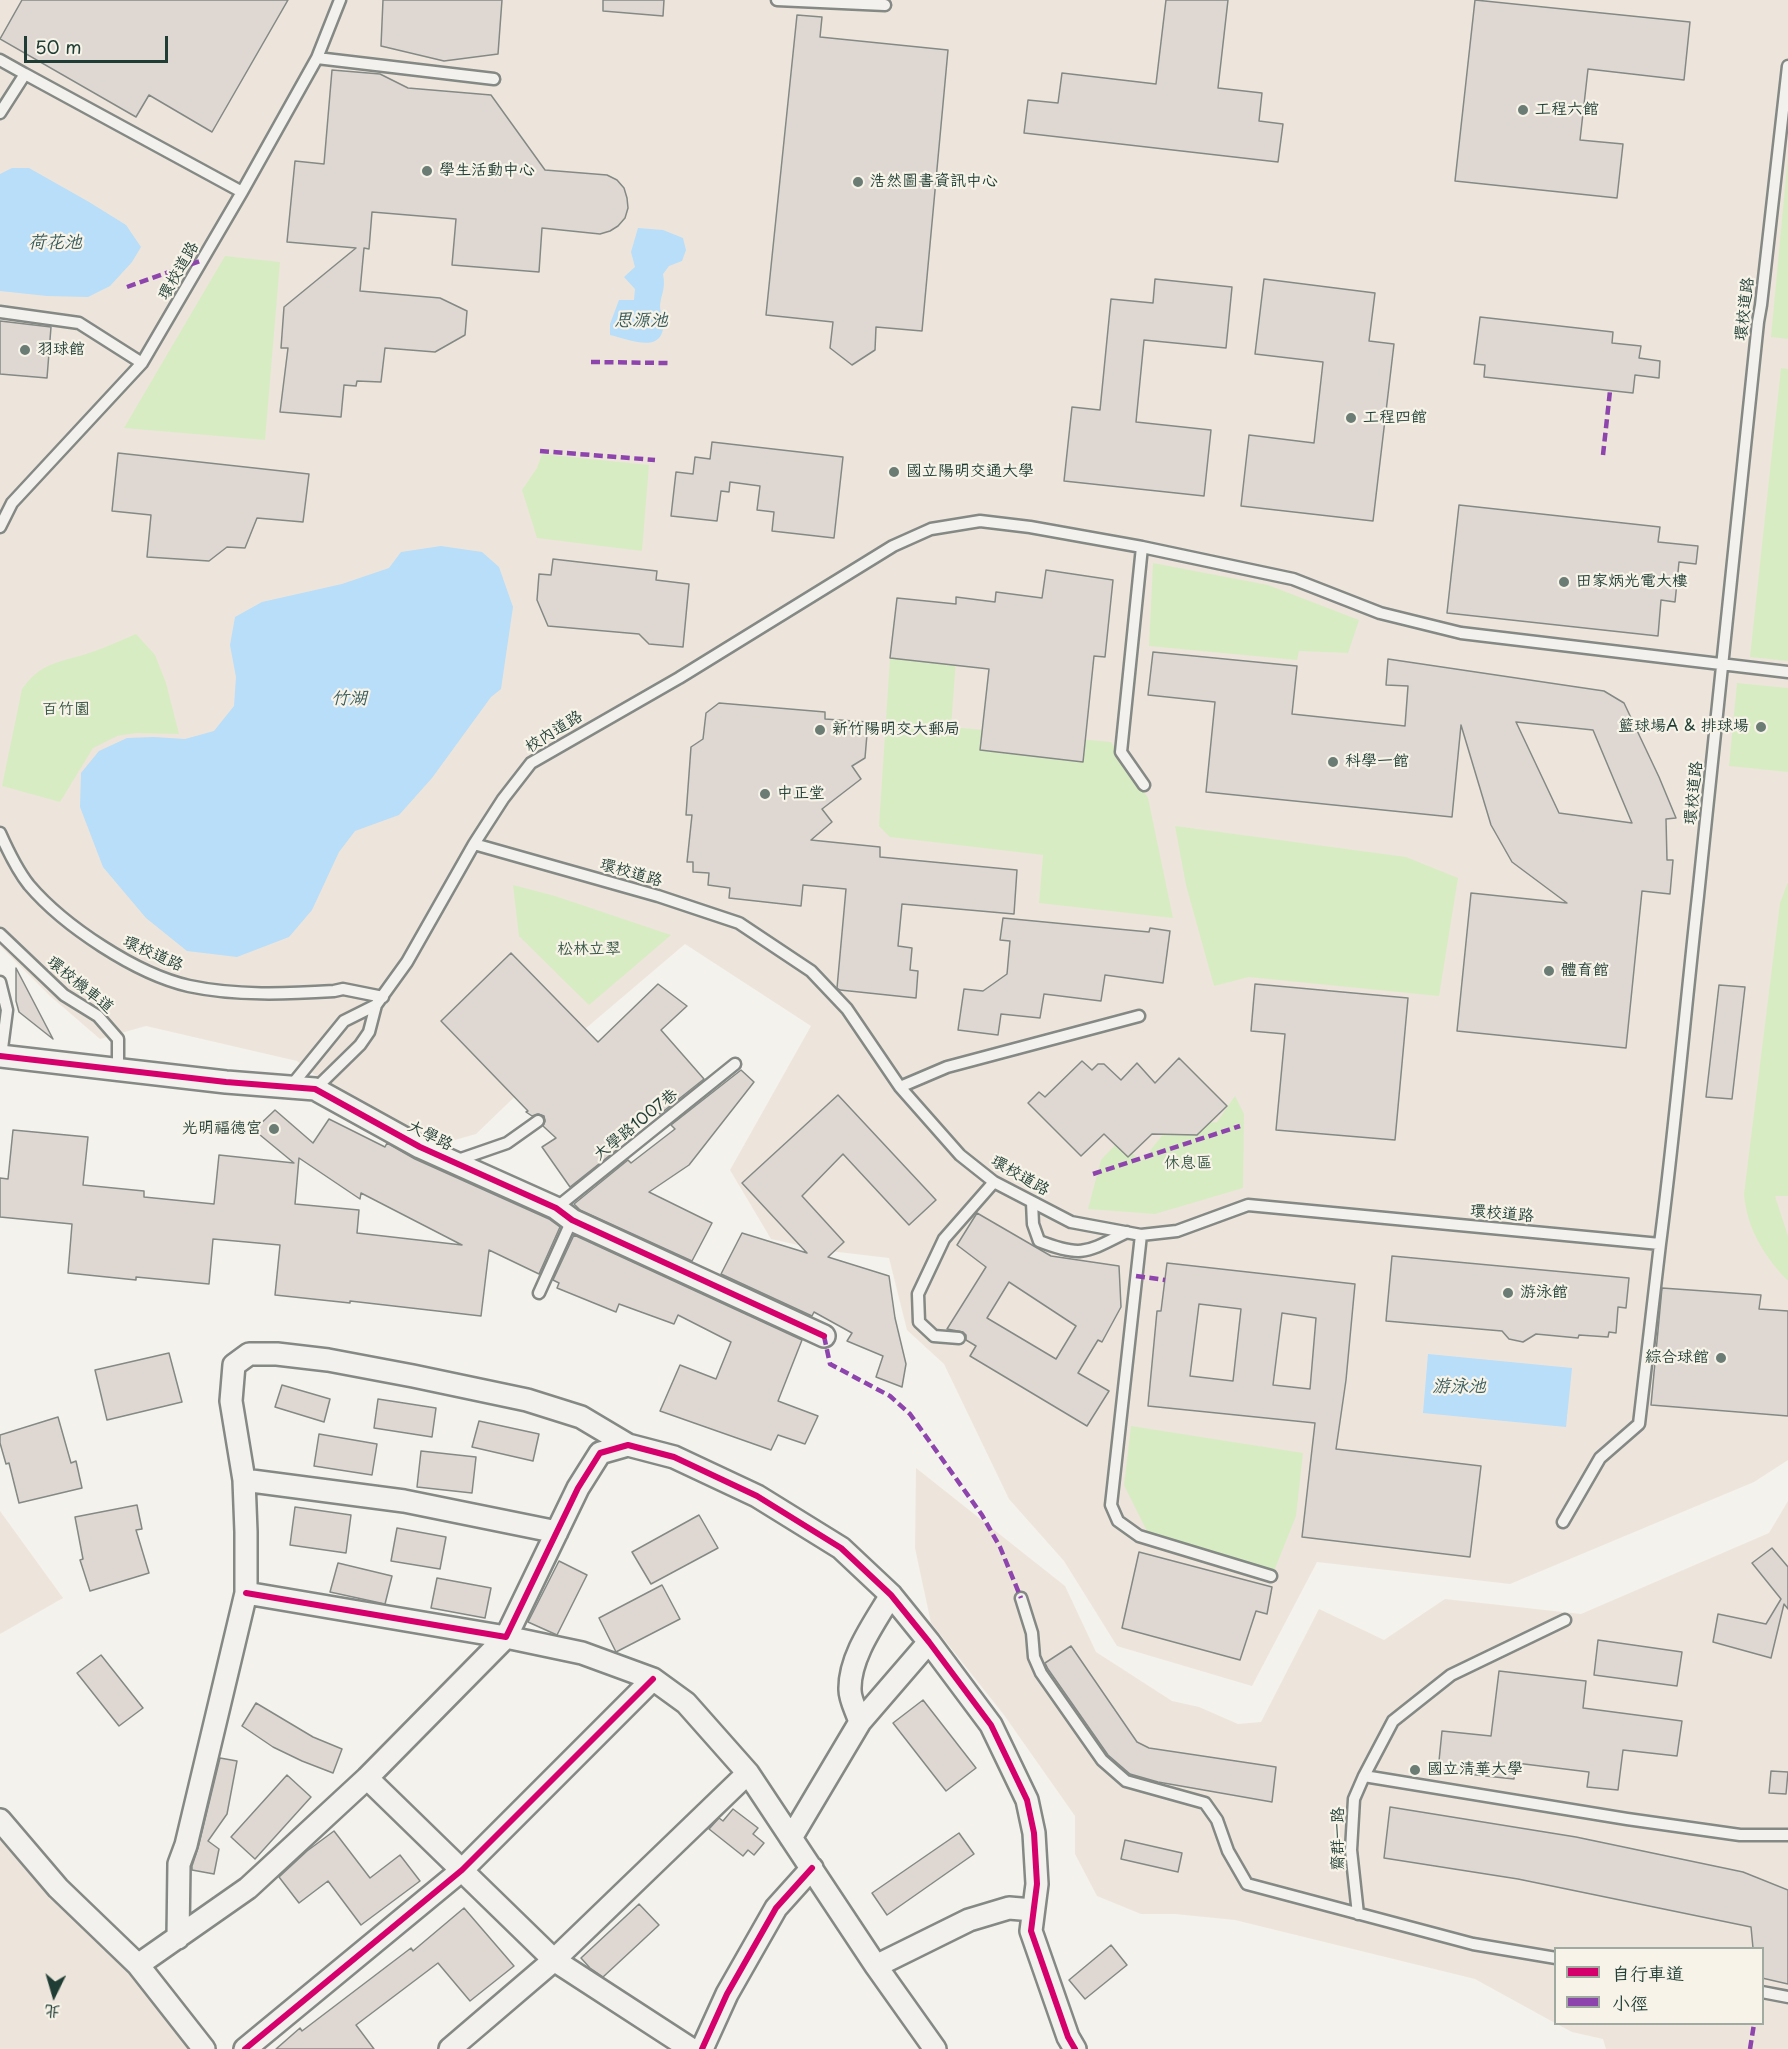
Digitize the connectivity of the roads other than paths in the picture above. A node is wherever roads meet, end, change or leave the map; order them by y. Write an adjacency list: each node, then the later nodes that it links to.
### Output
1 (340, 0): 4 (lane, 環校道路)
2 (777, 0): 3 (lane)
3 (885, 5)
4 (317, 58): 8 (lane); 10 (lane, 環校道路)
5 (0, 60): 7 (lane)
6 (1788, 66): 15 (lane, 環校道路)
7 (25, 74): 9 (lane); 10 (lane)
8 (494, 79)
9 (0, 113)
10 (242, 192): 12 (lane, 環校道路)
11 (0, 312): 12 (lane)
12 (142, 363): 13 (lane, 環校道路)
13 (0, 527)
14 (1142, 547): 15 (lane, 校內道路); 17 (lane); 19 (lane, 校內道路)
15 (1723, 664): 16 (lane, 校內道路); 37 (lane, 環校道路)
16 (1788, 672)
17 (1144, 785)
18 (0, 833): 22 (lane, 環校道路)
19 (474, 844): 22 (lane); 28 (lane, 環校道路)
20 (0, 934): 26 (lane, 環校機車道)
21 (0, 981): 24 (lane)
22 (380, 1001): 27 (lane); 29 (lane)
23 (1139, 1016): 28 (lane)
24 (0, 1056): 26 (street, 大學路)
25 (735, 1064): 34 (lane, 大學路1007巷)
26 (118, 1070): 27 (street, 大學路)
27 (291, 1086): 29 (street, 大學路)
28 (900, 1088): 32 (lane, 環校道路)
29 (315, 1089): 31 (street, 大學路)
30 (538, 1121): 31 (lane)
31 (452, 1162): 34 (street, 大學路)
32 (994, 1182): 33 (lane, 環校道路); 40 (lane)
33 (1032, 1202): 35 (lane, 環校道路); 35 (lane)
34 (564, 1214): 38 (lane); 39 (street, 大學路)
35 (1128, 1232): 36 (lane, 環校道路)
36 (1141, 1234): 37 (lane, 環校道路); 45 (lane)
37 (1660, 1244): 43 (lane)
38 (538, 1293)
39 (824, 1336)
40 (959, 1338)
41 (628, 1445): 42 (street); 44 (street); 47 (street)
42 (244, 1480): 44 (street); 46 (street)
43 (1563, 1522)
44 (557, 1532): 50 (street)
45 (1271, 1576)
46 (246, 1593): 50 (street); 64 (street)
47 (891, 1595): 51 (street); 53 (street)
48 (1021, 1598): 63 (lane)
49 (1565, 1620): 55 (lane, 齋群一路)
50 (506, 1637): 52 (street); 56 (street)
51 (929, 1642): 53 (street); 62 (street)
52 (653, 1680): 54 (street); 61 (street)
53 (861, 1722): 59 (street)
54 (748, 1773): 59 (street); 66 (street)
55 (1364, 1776): 58 (lane); 63 (lane, 齋群一路)
56 (367, 1778): 61 (street); 64 (street)
57 (0, 1820): 67 (street)
58 (1788, 1835)
59 (791, 1838): 60 (street)
60 (812, 1868): 68 (street); 75 (street)
61 (462, 1870): 66 (street); 72 (street)
62 (1033, 1910): 68 (street); 77 (street)
63 (1358, 1914): 65 (lane)
64 (177, 1938): 67 (street)
65 (1554, 1958)
66 (554, 1959): 73 (street); 74 (street)
67 (138, 1965): 71 (street)
68 (876, 1966): 76 (street)
69 (1764, 1992): 70 (lane)
70 (1788, 1997)
71 (204, 2049)
72 (245, 2049)
73 (450, 2049)
74 (692, 2049)
75 (702, 2049)
76 (935, 2049)
77 (1075, 2049)

